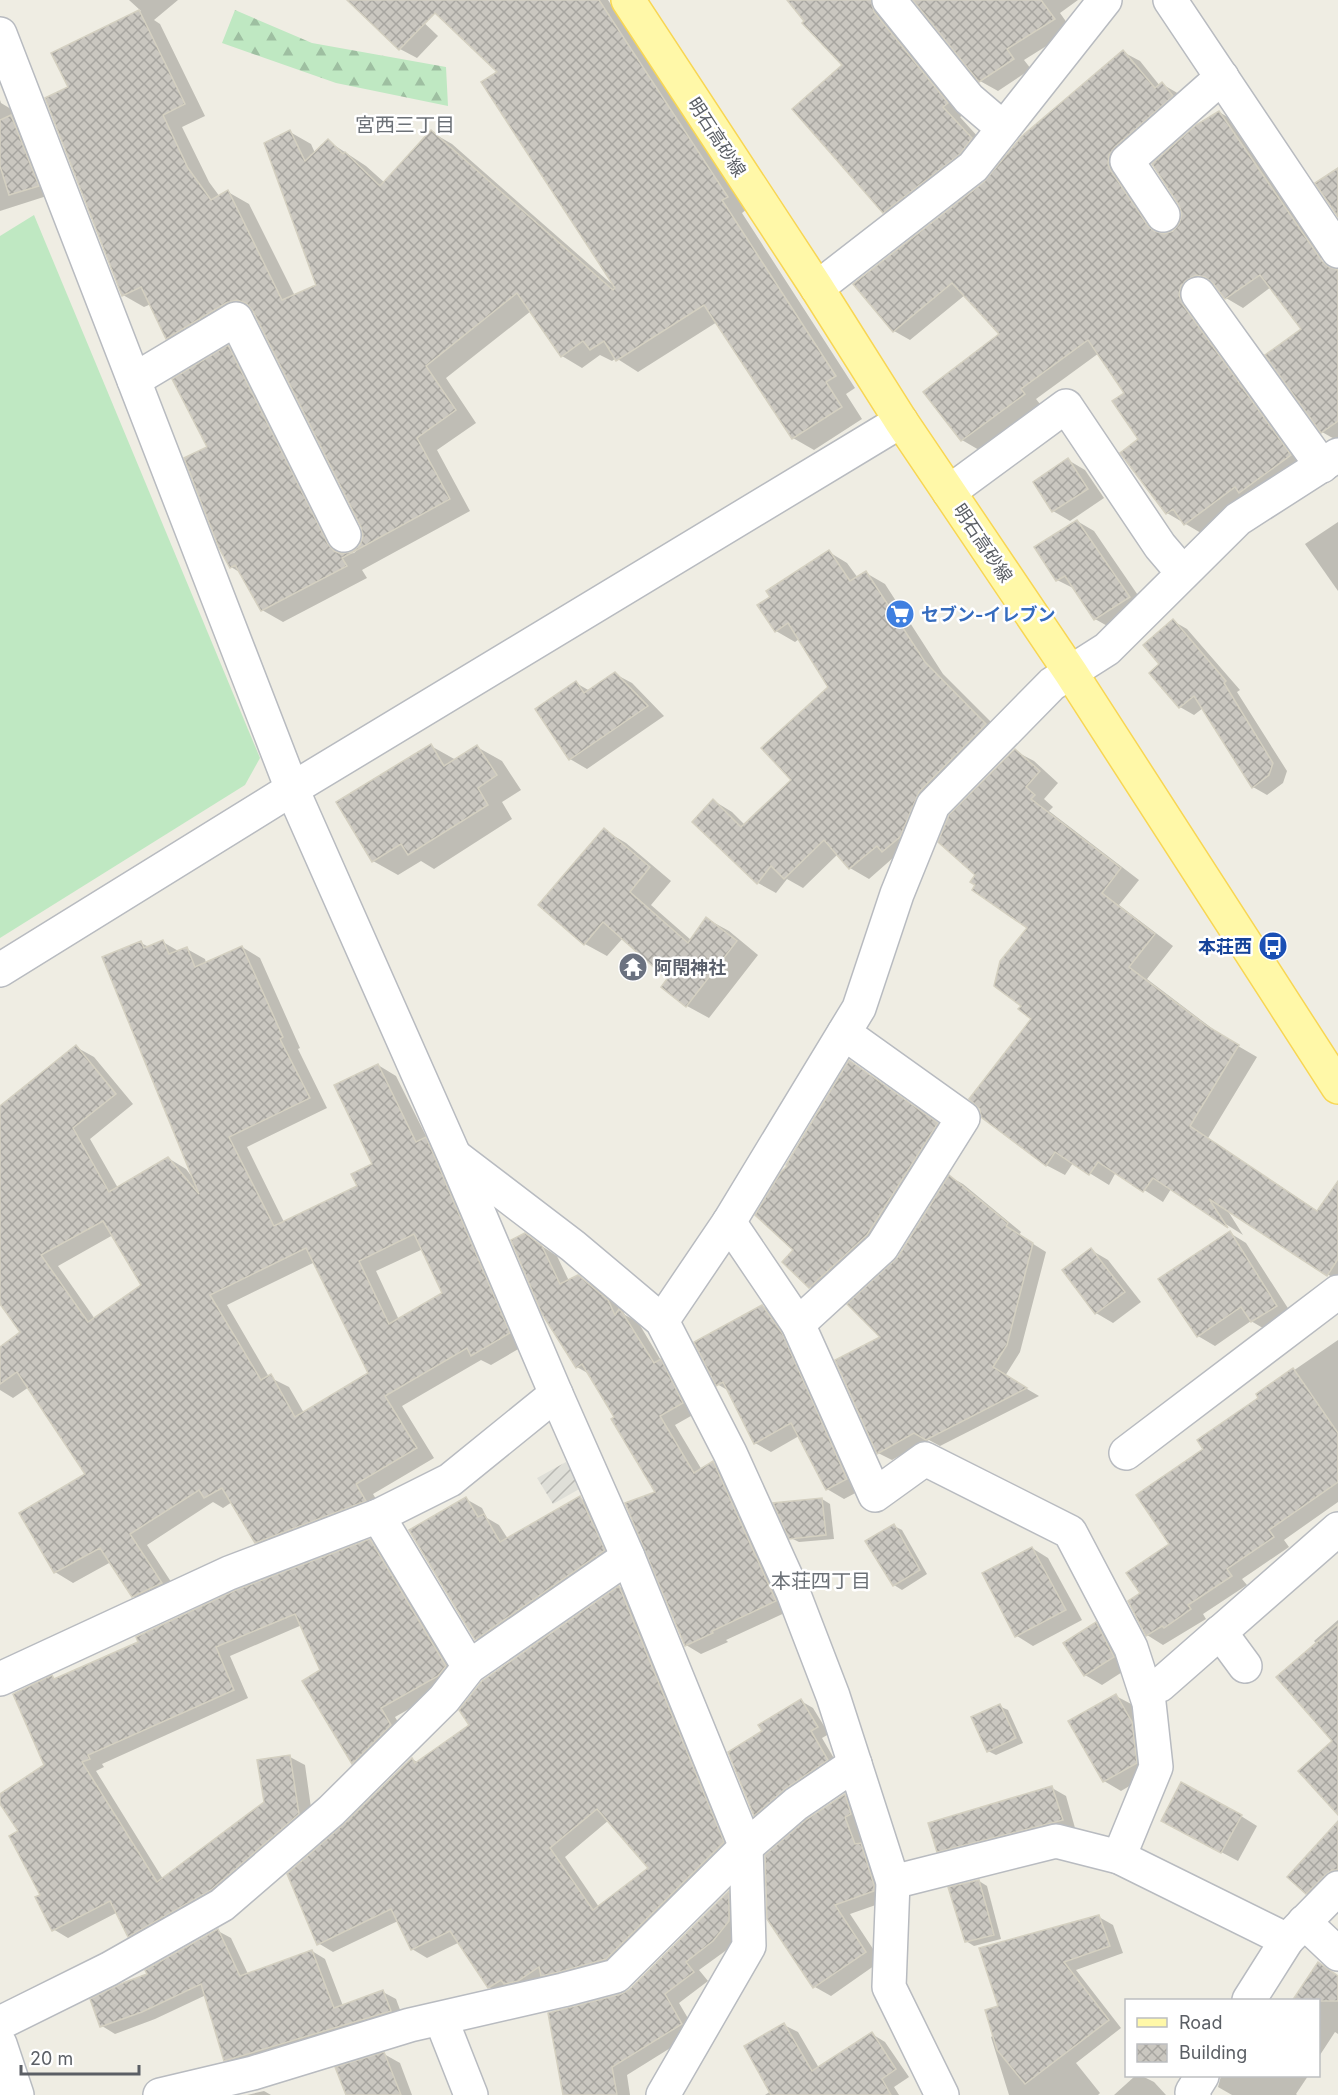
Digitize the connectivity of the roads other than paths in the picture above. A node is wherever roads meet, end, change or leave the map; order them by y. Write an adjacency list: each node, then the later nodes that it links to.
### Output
1 (628, 0): 10 (main road, 明石高砂線)
2 (889, 0): 7 (street)
3 (1105, 0): 7 (street)
4 (1170, 0): 6 (street)
5 (0, 34): 12 (street)
6 (1222, 77): 8 (street); 9 (street)
7 (1003, 128): 10 (street)
8 (1163, 215)
9 (1338, 251)
10 (817, 288): 13 (main road, 明石高砂線)
11 (1198, 294): 14 (street)
12 (134, 380): 16 (street); 19 (street)
13 (901, 421): 15 (main road, 明石高砂線); 19 (street)
14 (1330, 461): 17 (street)
15 (949, 492): 17 (street); 18 (main road, 明石高砂線)
16 (344, 535)
17 (1183, 573): 18 (street)
18 (1071, 673): 21 (street); 22 (main road, 明石高砂線)
19 (292, 789): 20 (street); 23 (street)
20 (0, 970)
21 (844, 1034): 24 (street); 27 (street)
22 (1338, 1087)
23 (454, 1155): 26 (street); 28 (street)
24 (729, 1222): 26 (street); 27 (street)
25 (1338, 1292): 29 (street)
26 (662, 1321): 38 (street)
27 (798, 1324): 40 (street)
28 (556, 1394): 30 (street); 32 (street)
29 (1126, 1453)
30 (378, 1516): 35 (street); 36 (street)
31 (1338, 1529): 33 (street)
32 (628, 1557): 35 (street); 39 (street)
33 (1220, 1632): 34 (street); 37 (street)
34 (1245, 1666)
35 (469, 1667): 47 (street)
36 (0, 1679)
37 (1160, 1685)
38 (855, 1764): 39 (street); 41 (street)
39 (746, 1847): 46 (street); 53 (street)
40 (1119, 1857): 41 (street); 43 (street)
41 (893, 1882): 54 (street)
42 (1338, 1888): 43 (street)
43 (1296, 1931): 44 (street); 45 (street)
44 (1338, 1954)
45 (1250, 1999)
46 (441, 2019): 51 (street); 52 (street)
47 (0, 2023)
48 (0, 2044): 50 (street)
49 (1201, 2077): 55 (street)
50 (17, 2095)
51 (160, 2095)
52 (471, 2095)
53 (663, 2095)
54 (942, 2095)
55 (1194, 2095)

